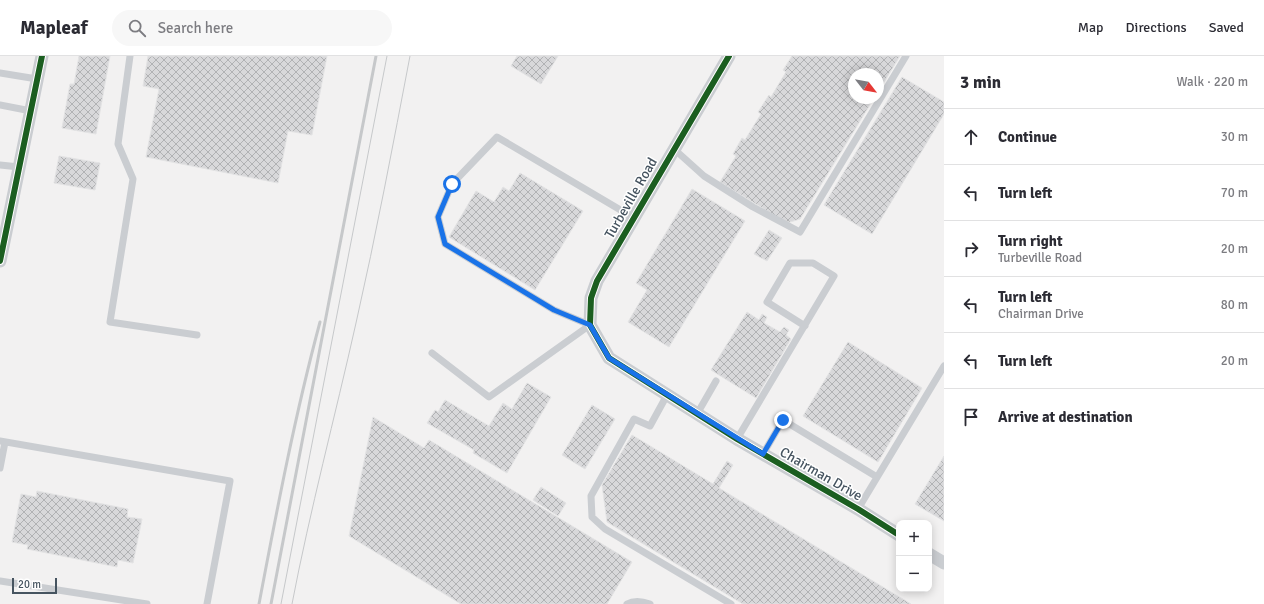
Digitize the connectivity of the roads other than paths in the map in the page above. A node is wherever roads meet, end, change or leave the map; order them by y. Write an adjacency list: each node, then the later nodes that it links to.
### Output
1 (42, 56): 6 (street)
2 (130, 56): 17 (lane)
3 (729, 56): 9 (street, Turbeville Road)
4 (906, 56): 9 (lane)
5 (0, 73): 6 (lane)
6 (37, 79): 8 (street)
7 (0, 105): 8 (lane)
8 (30, 111): 11 (street)
9 (674, 149): 12 (street, Turbeville Road)
10 (0, 165): 11 (lane)
11 (19, 167): 13 (street)
12 (634, 218): 15 (street, Turbeville Road); 15 (lane)
13 (3, 229): 14 (street)
14 (0, 261)
15 (590, 325): 18 (lane); 21 (street, Chairman Drive)
16 (805, 326): 16 (lane); 23 (lane)
17 (197, 335)
18 (432, 353)
19 (944, 366): 27 (lane)
20 (716, 381): 22 (lane)
21 (667, 395): 22 (street, Chairman Drive); 37 (lane)
22 (697, 414): 23 (street, Chairman Drive)
23 (737, 439): 25 (street, Chairman Drive)
24 (2, 441): 26 (lane); 34 (lane)
25 (763, 454): 27 (lane); 28 (street, Chairman Drive)
26 (0, 468)
27 (877, 477): 28 (lane)
28 (858, 509): 29 (street, Chairman Drive)
29 (896, 533)
30 (932, 556): 31 (street)
31 (944, 563)
32 (0, 581): 33 (lane)
33 (147, 604)
34 (207, 604)
35 (627, 604): 36 (lane)
36 (650, 604)
37 (731, 604)

